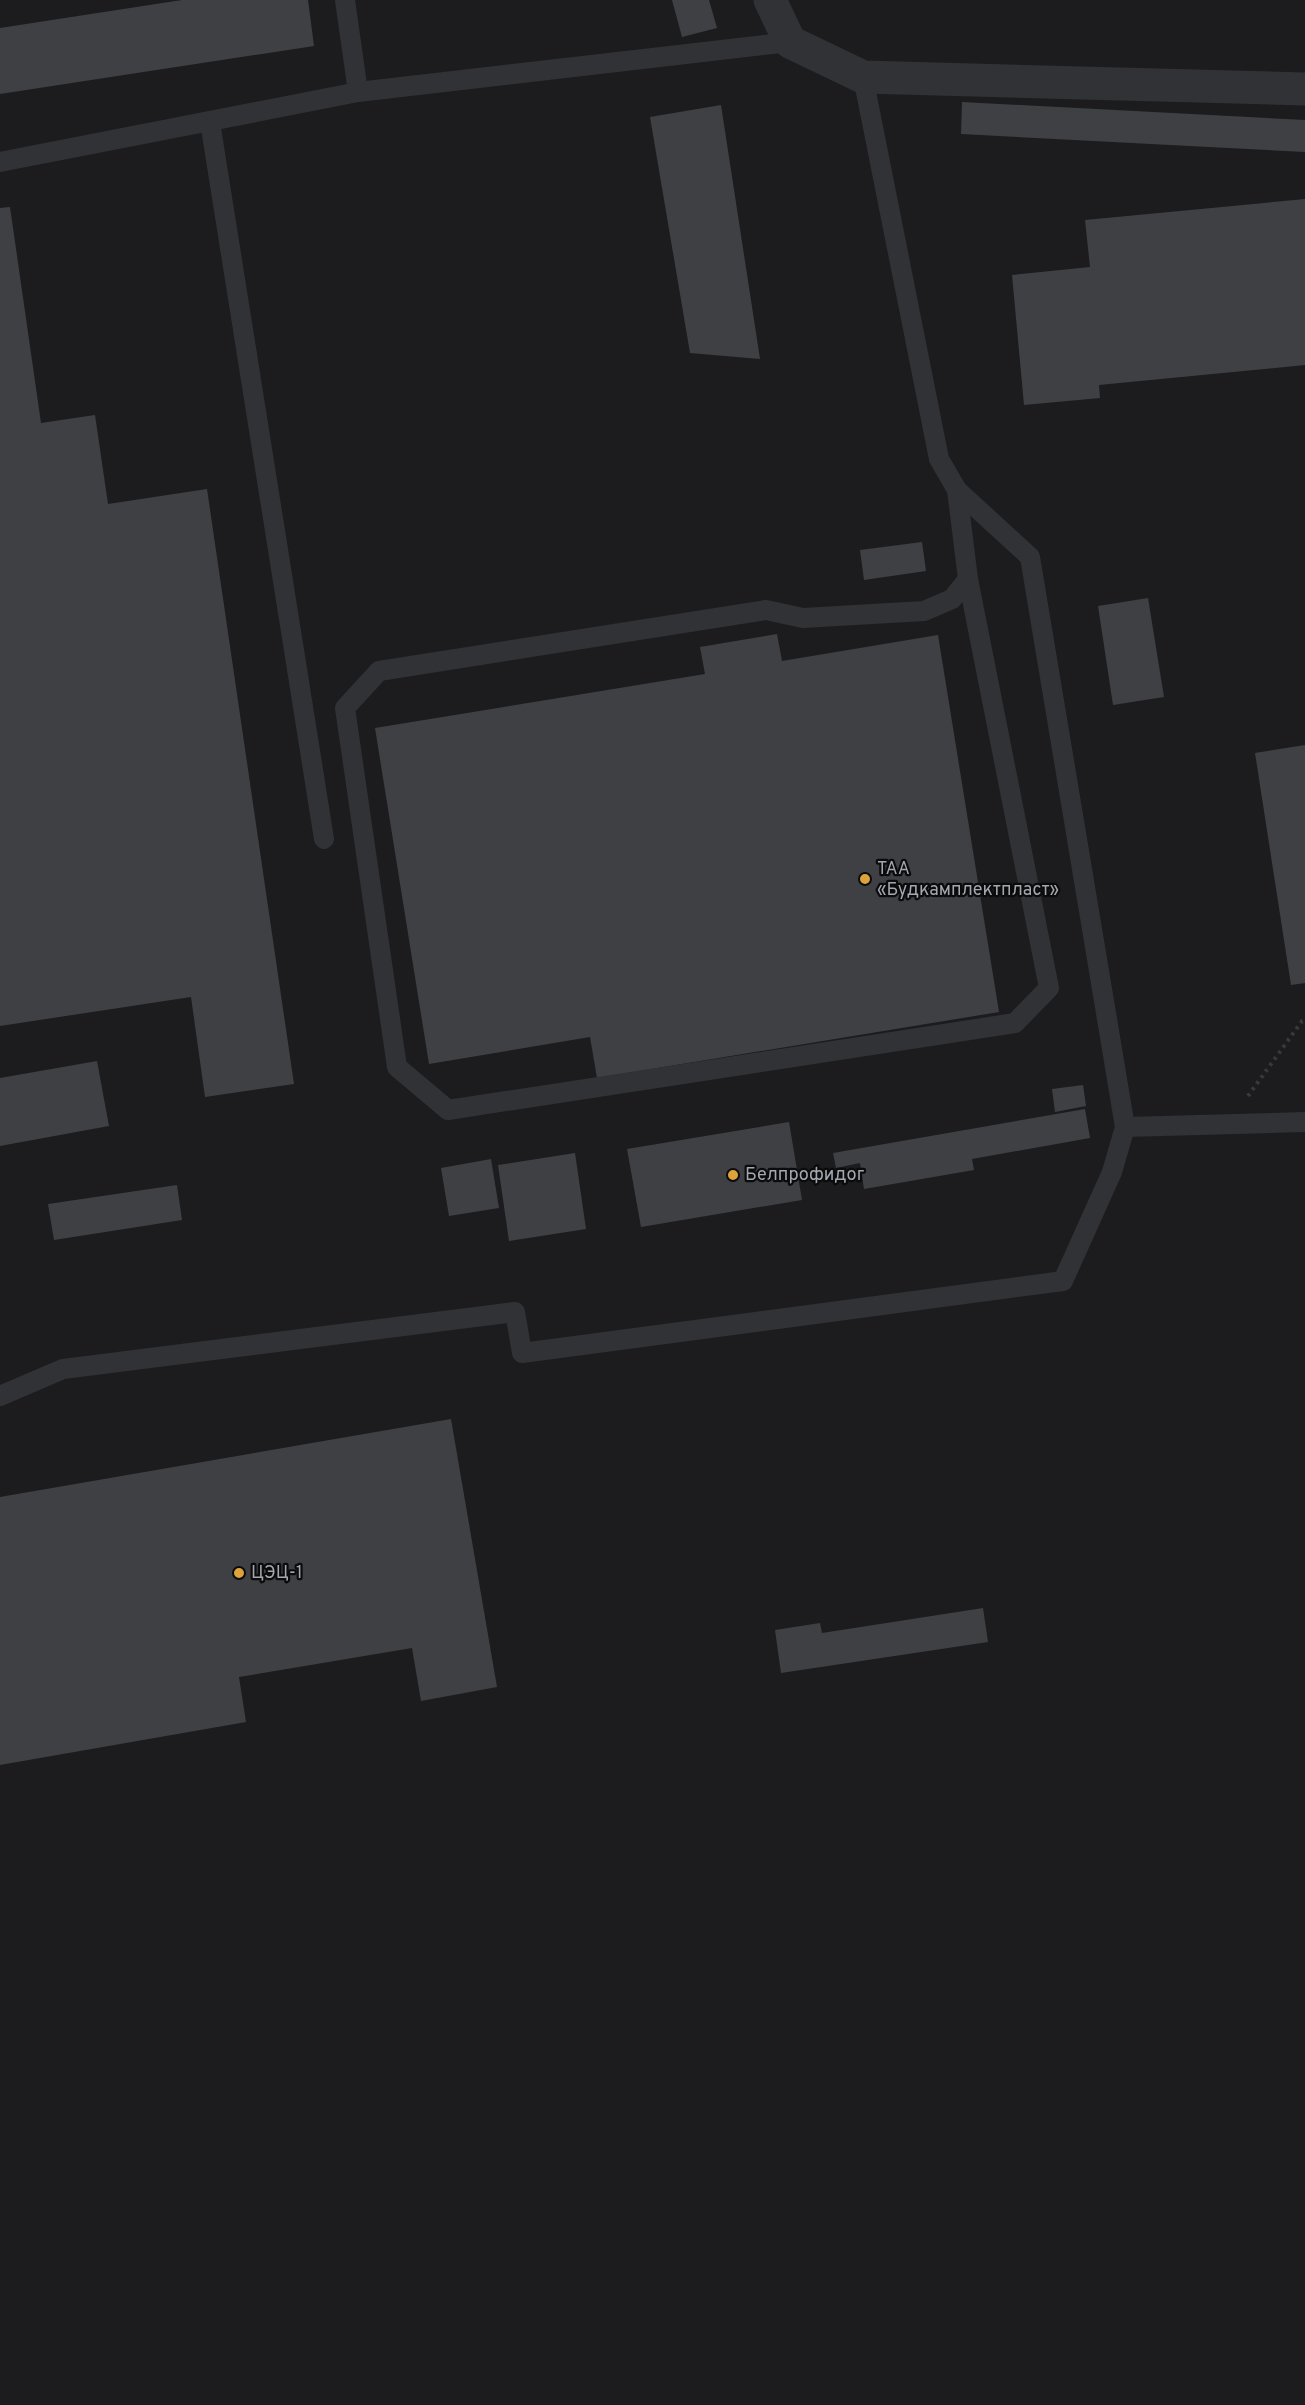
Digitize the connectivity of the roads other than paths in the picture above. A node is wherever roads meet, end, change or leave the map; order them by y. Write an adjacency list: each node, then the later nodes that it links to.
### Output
1 (345, 0): 6 (lane)
2 (770, 0): 3 (street)
3 (790, 42): 4 (street); 6 (lane)
4 (863, 77): 5 (street); 9 (lane)
5 (1305, 89)
6 (358, 92): 7 (lane)
7 (210, 122): 8 (lane); 11 (lane)
8 (0, 162)
9 (957, 490): 10 (lane); 13 (lane)
10 (968, 579): 10 (lane)
11 (324, 839)
12 (1305, 1122): 13 (lane)
13 (1125, 1127): 14 (lane)
14 (0, 1396)

